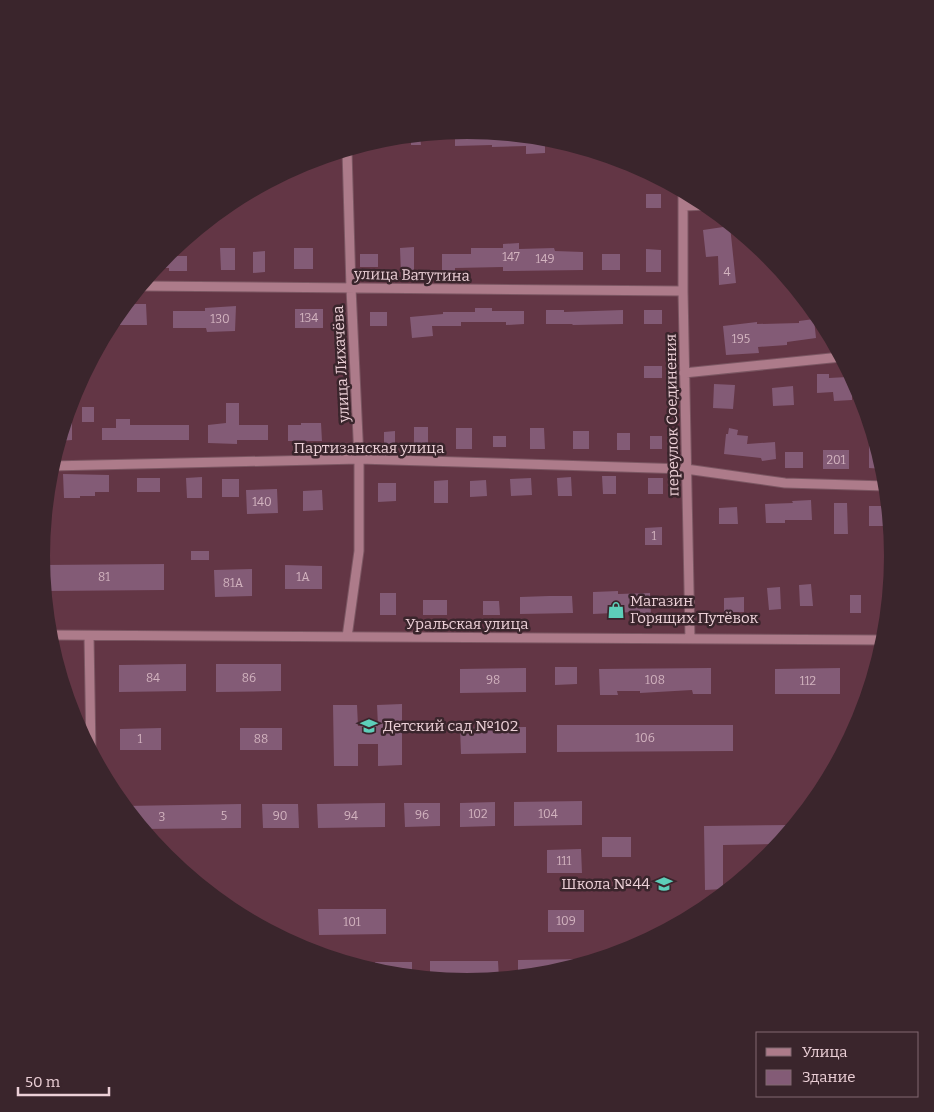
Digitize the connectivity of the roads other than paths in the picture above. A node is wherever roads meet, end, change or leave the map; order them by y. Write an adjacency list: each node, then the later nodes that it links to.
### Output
1 (347, 157): 6 (street, улица Лихачёва)
2 (684, 200): 3 (street, переулок Соединения)
3 (684, 206): 4 (street); 7 (street, переулок Соединения)
4 (693, 206)
5 (149, 286): 6 (street, улица Ватутина)
6 (351, 288): 7 (street, улица Ватутина); 10 (street, улица Лихачёва)
7 (683, 291): 9 (street, переулок Соединения)
8 (833, 358): 9 (street)
9 (684, 373): 12 (street, переулок Соединения)
10 (359, 459): 11 (street, Партизанская улица); 12 (street, Партизанская улица); 16 (street, улица Лихачёва)
11 (60, 466)
12 (686, 469): 13 (street, Партизанская улица); 17 (street, переулок Соединения)
13 (878, 486)
14 (58, 635): 15 (street, Уральская улица)
15 (89, 636): 16 (street, Уральская улица); 19 (street)
16 (347, 637): 17 (street, Уральская улица)
17 (690, 639): 18 (street, Уральская улица)
18 (875, 640)
19 (91, 735)

